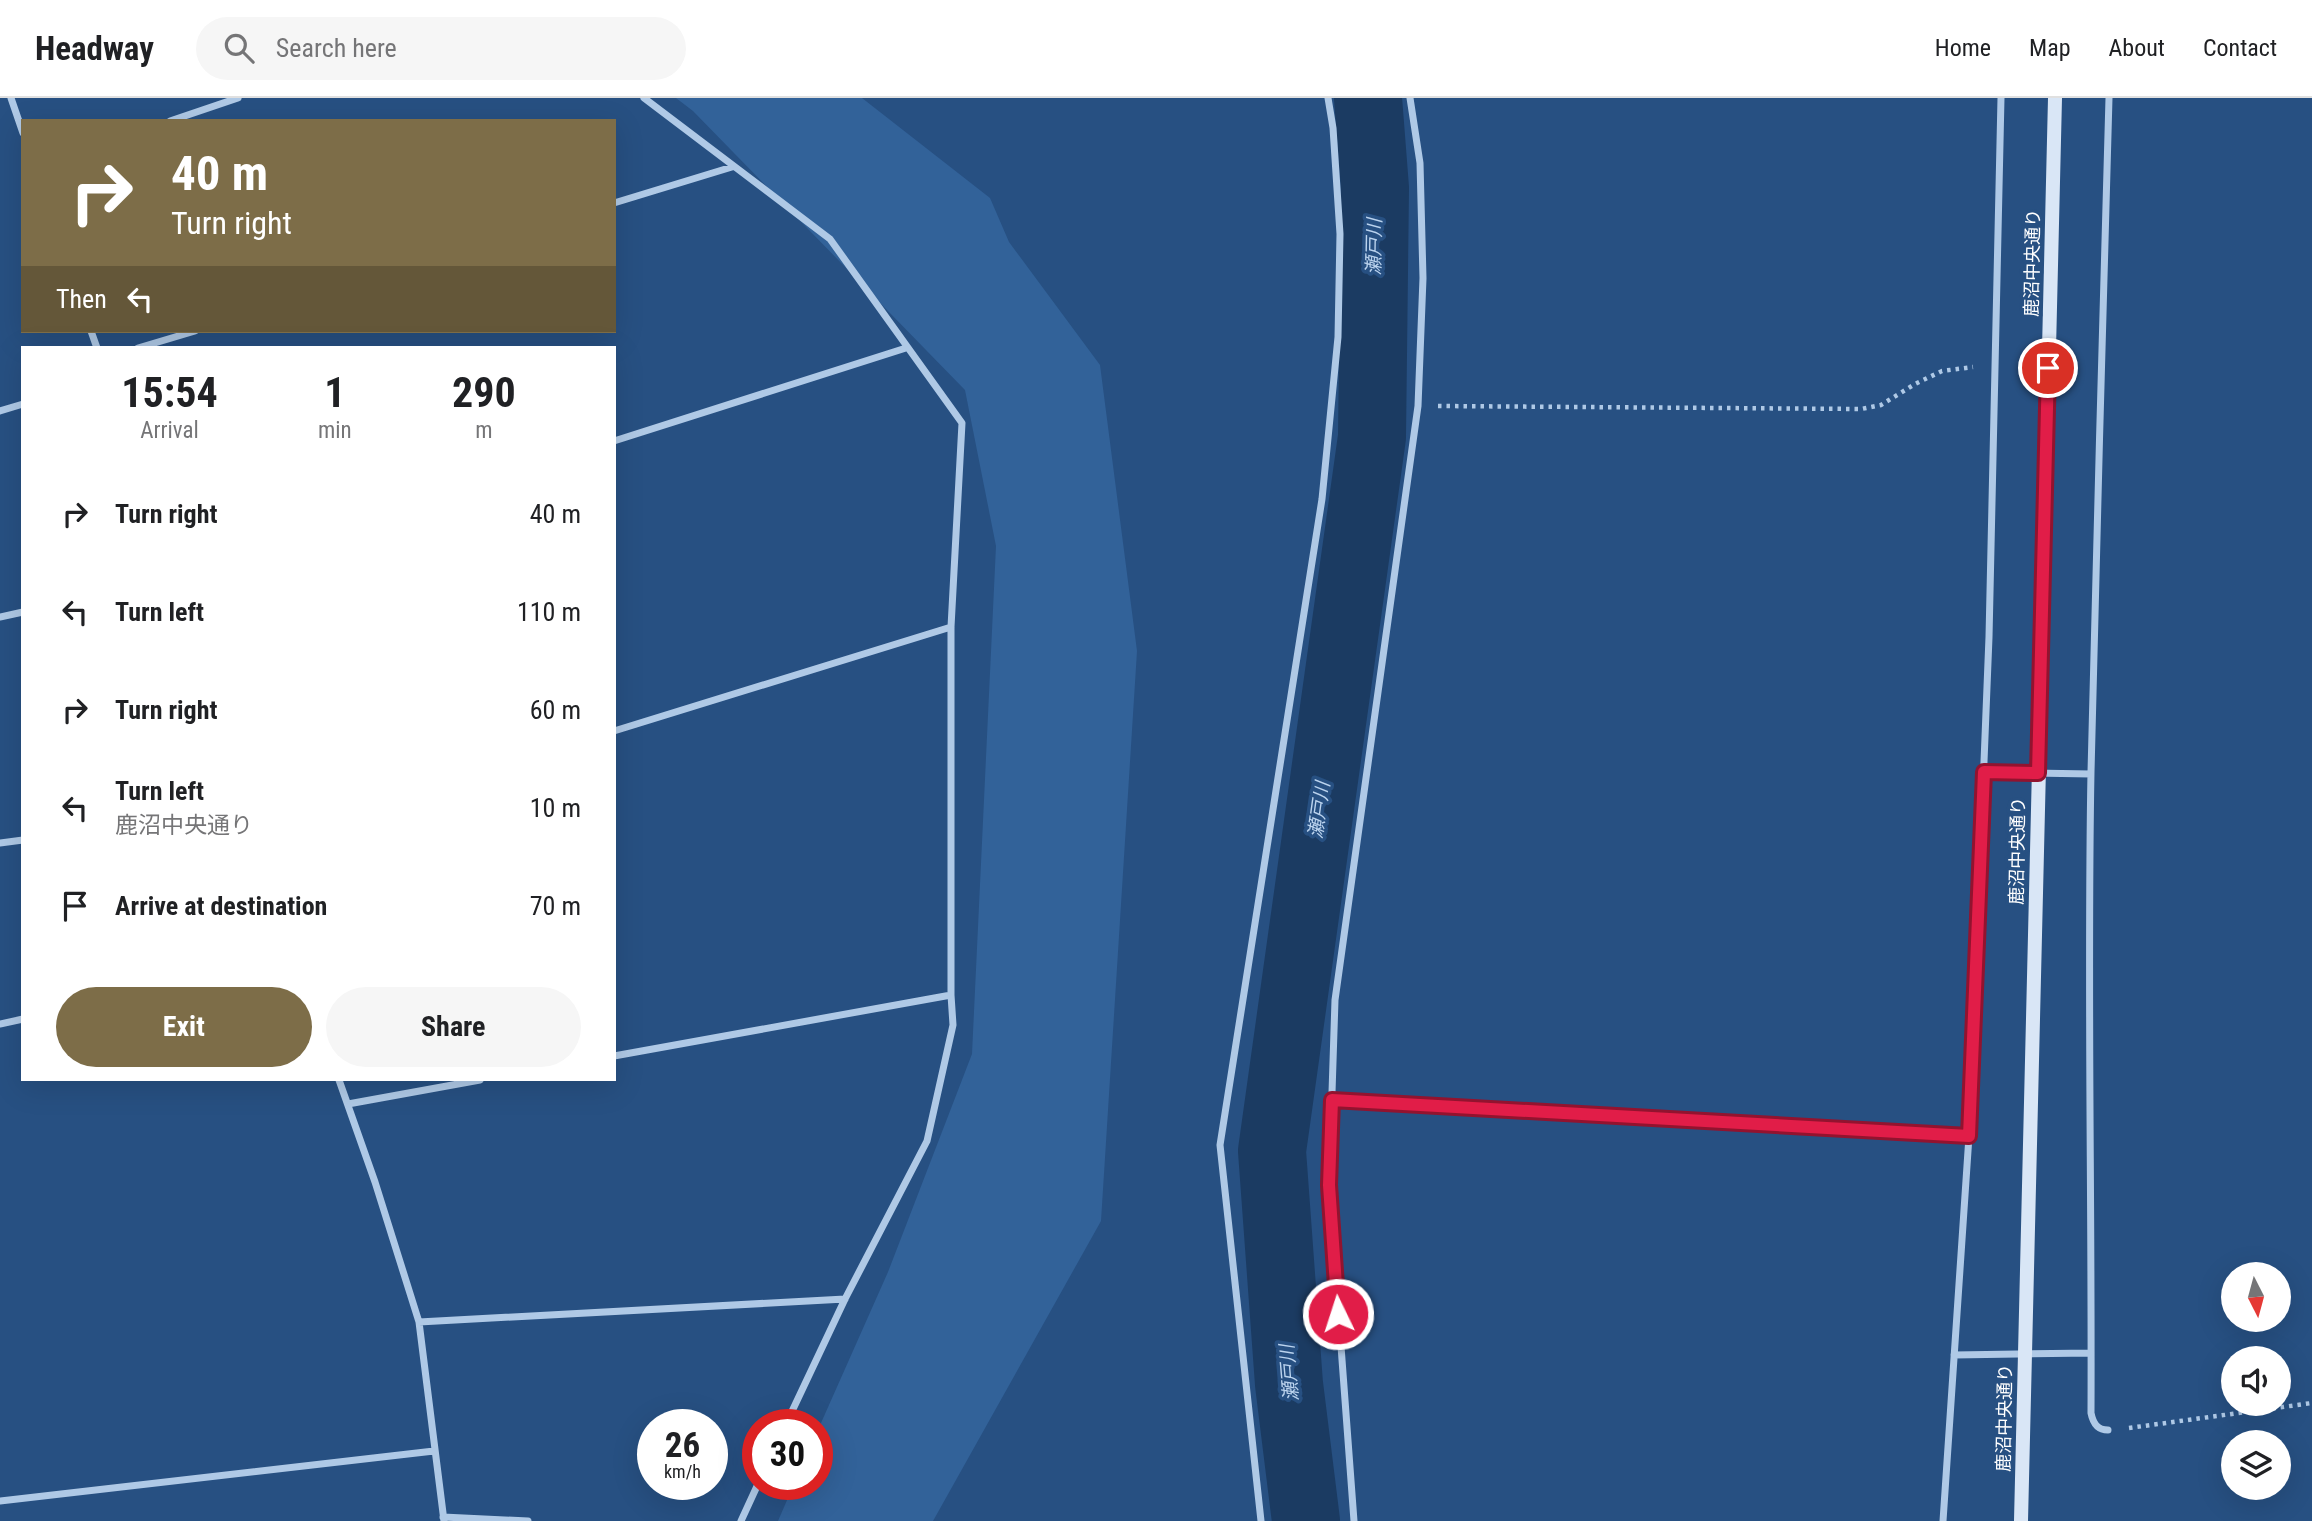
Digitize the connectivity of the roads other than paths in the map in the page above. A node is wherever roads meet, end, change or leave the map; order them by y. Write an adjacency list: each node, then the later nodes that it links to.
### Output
1 (11, 98): 10 (street)
2 (238, 98): 9 (street)
3 (644, 98): 11 (street)
4 (1328, 98): 50 (street)
5 (1410, 98): 34 (street)
6 (2001, 98): 23 (street)
7 (2055, 98): 24 (street, 鹿沼中央通り)
8 (2109, 98): 25 (street)
9 (176, 119)
10 (21, 127)
11 (732, 167): 12 (street); 15 (street)
12 (616, 202)
13 (188, 333): 14 (street)
14 (145, 346)
15 (906, 348): 18 (street); 21 (street)
16 (21, 405): 17 (street)
17 (0, 411)
18 (616, 440)
19 (21, 612): 20 (street)
20 (0, 617)
21 (951, 627): 22 (street); 28 (street)
22 (616, 730)
23 (1984, 772): 24 (street); 36 (street)
24 (2038, 773): 25 (street); 41 (street, 鹿沼中央通り)
25 (2091, 774): 39 (street)
26 (21, 840): 27 (street)
27 (0, 843)
28 (951, 995): 31 (street); 37 (street)
29 (21, 1019): 30 (street)
30 (0, 1024)
31 (616, 1056)
32 (339, 1081): 35 (street)
33 (474, 1081): 35 (street)
34 (1332, 1100): 36 (street); 51 (street)
35 (348, 1104): 38 (street)
36 (1969, 1136): 40 (street)
37 (845, 1299): 38 (street); 42 (street)
38 (419, 1322): 44 (street)
39 (2091, 1353): 41 (street); 43 (street)
40 (1954, 1355): 41 (street); 52 (street)
41 (2025, 1356): 53 (street, 鹿沼中央通り)
42 (793, 1409)
43 (2108, 1430)
44 (434, 1451): 46 (street); 47 (street)
45 (751, 1500): 49 (street)
46 (0, 1501)
47 (443, 1519): 48 (street)
48 (528, 1521)
49 (741, 1521)
50 (1261, 1521)
51 (1354, 1521)
52 (1943, 1521)
53 (2021, 1521)

